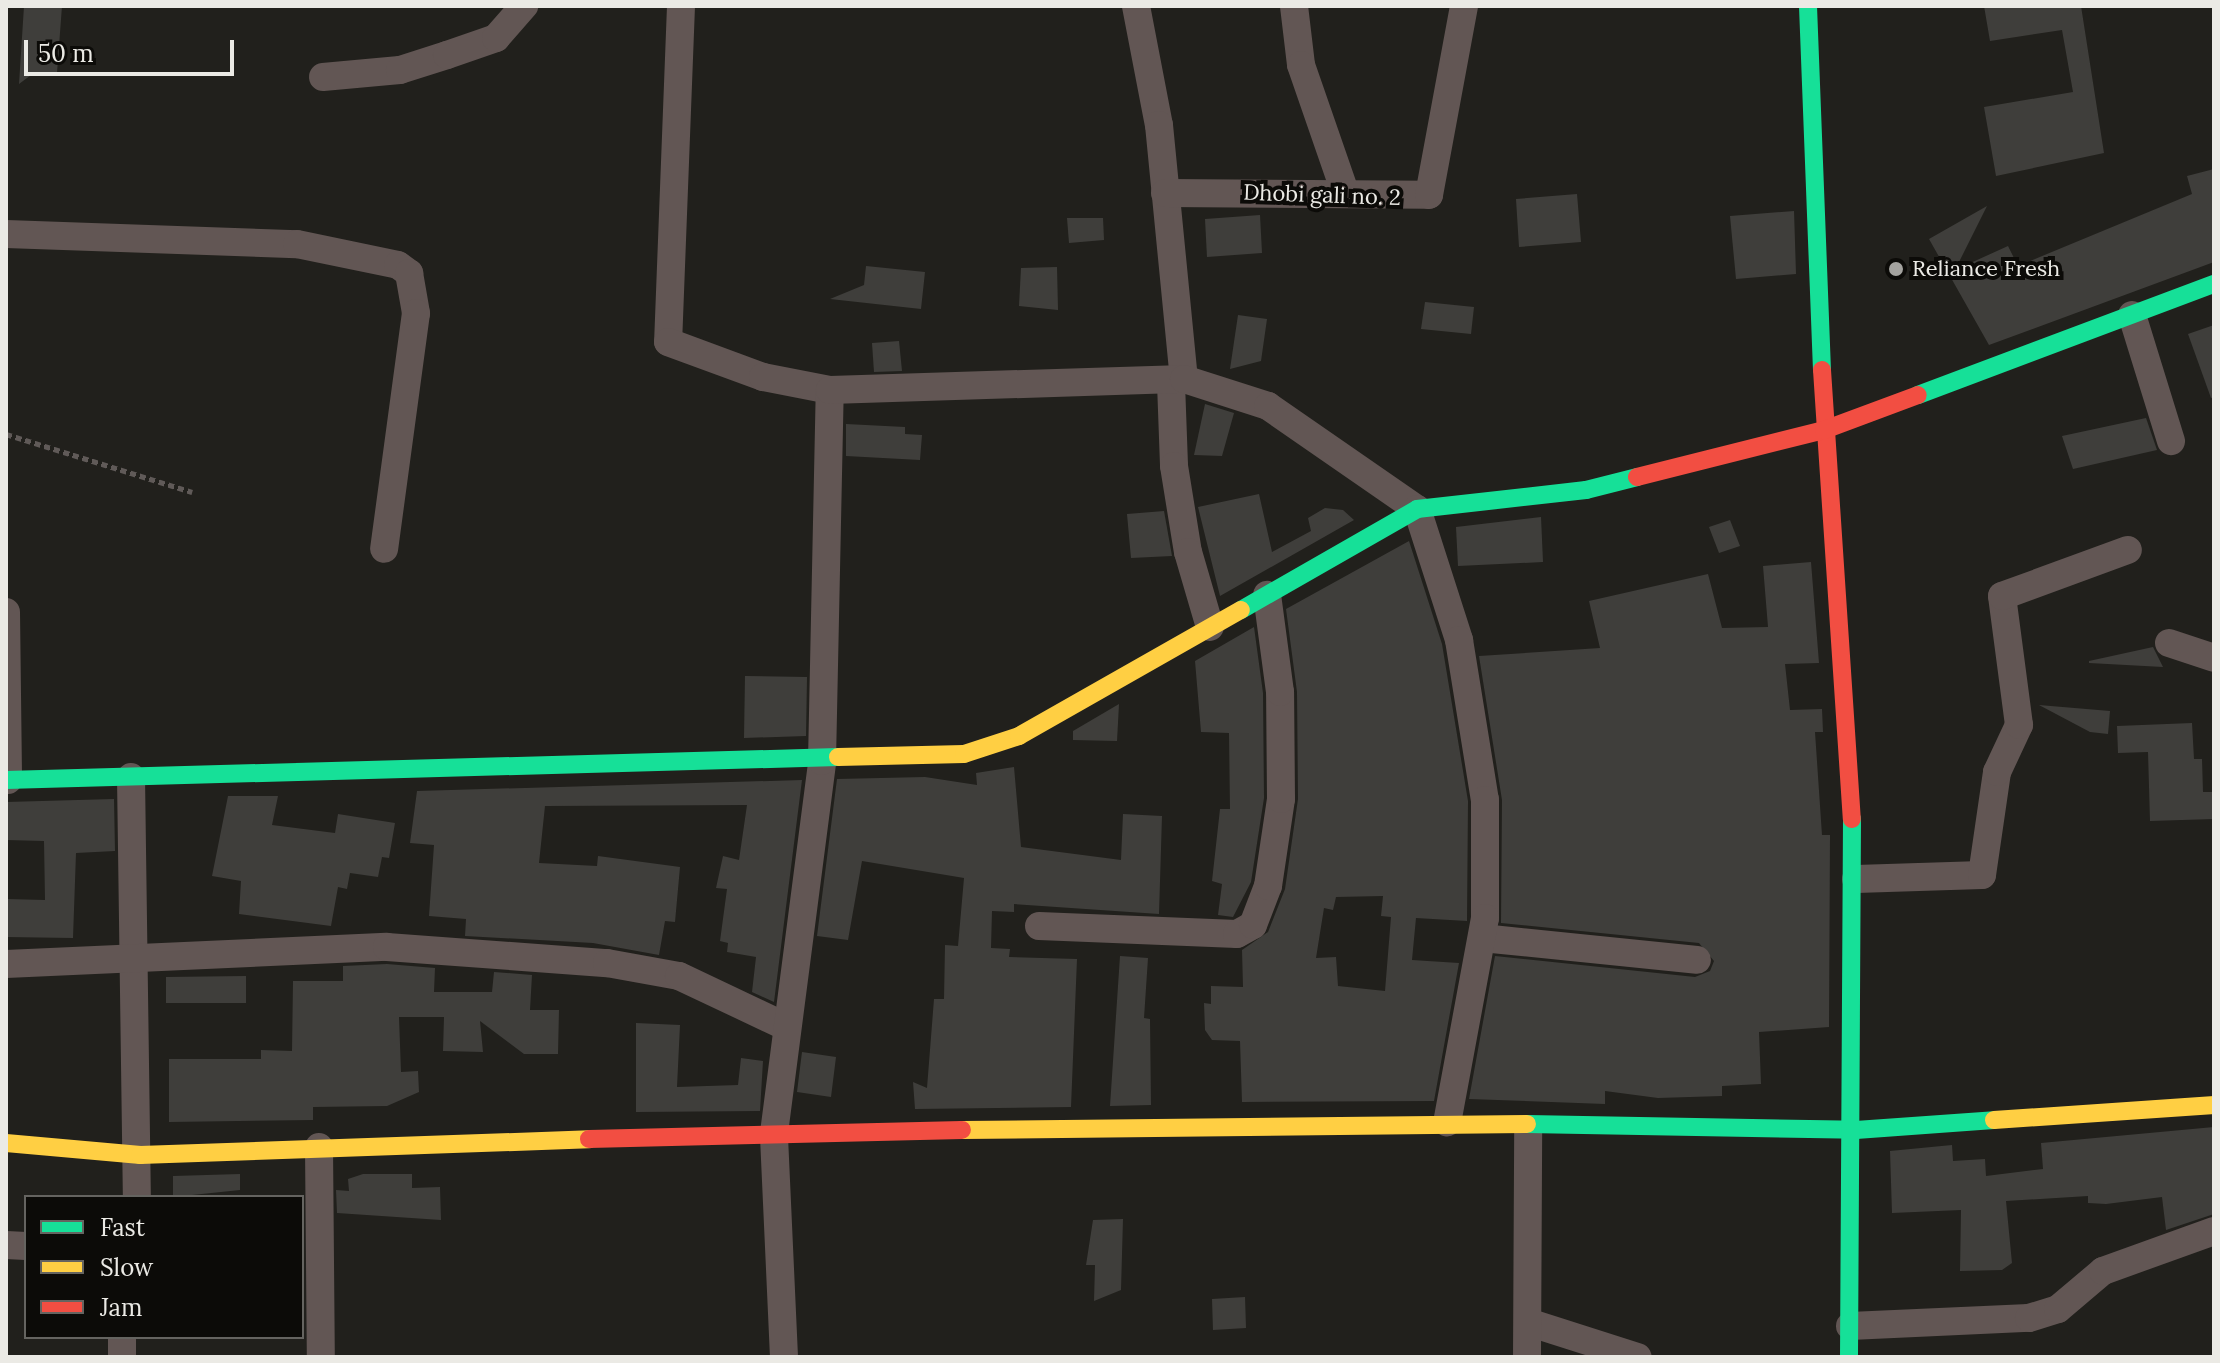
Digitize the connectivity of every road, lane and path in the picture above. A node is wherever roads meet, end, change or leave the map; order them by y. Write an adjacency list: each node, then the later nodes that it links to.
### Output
1 (524, 6): 7 (street)
2 (681, 6): 14 (street)
3 (1136, 6): 9 (street)
4 (1294, 6): 8 (street)
5 (1464, 6): 8 (street, Dhobi gali no. 2)
6 (1808, 6): 15 (street)
7 (323, 77)
8 (1345, 192): 9 (street, Dhobi gali no. 2)
9 (1165, 193): 13 (street)
10 (6, 234): 20 (street)
11 (2214, 284): 12 (street)
12 (2132, 315): 15 (street); 17 (street)
13 (1178, 381): 14 (street); 19 (street); 24 (street)
14 (830, 390): 27 (street)
15 (1824, 430): 19 (street); 30 (street)
16 (6, 434): 18 (path)
17 (2171, 441)
18 (192, 492)
19 (1417, 509): 22 (street); 32 (street)
20 (384, 549)
21 (2128, 550): 30 (street)
22 (1267, 595): 24 (street); 31 (street)
23 (6, 612): 29 (street)
24 (1210, 627): 27 (street)
25 (2169, 643): 26 (street)
26 (2214, 658)
27 (822, 761): 28 (street); 36 (street)
28 (131, 777): 29 (street); 33 (street)
29 (7, 780)
30 (1856, 879): 40 (street)
31 (1039, 926)
32 (1482, 938): 34 (street); 38 (street)
33 (132, 958): 35 (street); 36 (street); 44 (street)
34 (1697, 960)
35 (6, 964)
36 (787, 1027): 41 (street)
37 (2214, 1105): 40 (street)
38 (1447, 1123): 39 (street); 41 (street)
39 (1528, 1129): 40 (street); 47 (street)
40 (1856, 1130): 48 (street)
41 (774, 1133): 43 (street); 50 (street)
42 (6, 1143): 44 (street)
43 (319, 1147): 44 (street); 49 (street)
44 (140, 1155): 45 (street)
45 (137, 1195)
46 (2214, 1231): 48 (street)
47 (1528, 1322): 51 (street); 52 (street)
48 (1850, 1326): 53 (street)
49 (321, 1357)
50 (784, 1357)
51 (1527, 1357)
52 (1638, 1357)
53 (1849, 1357)

